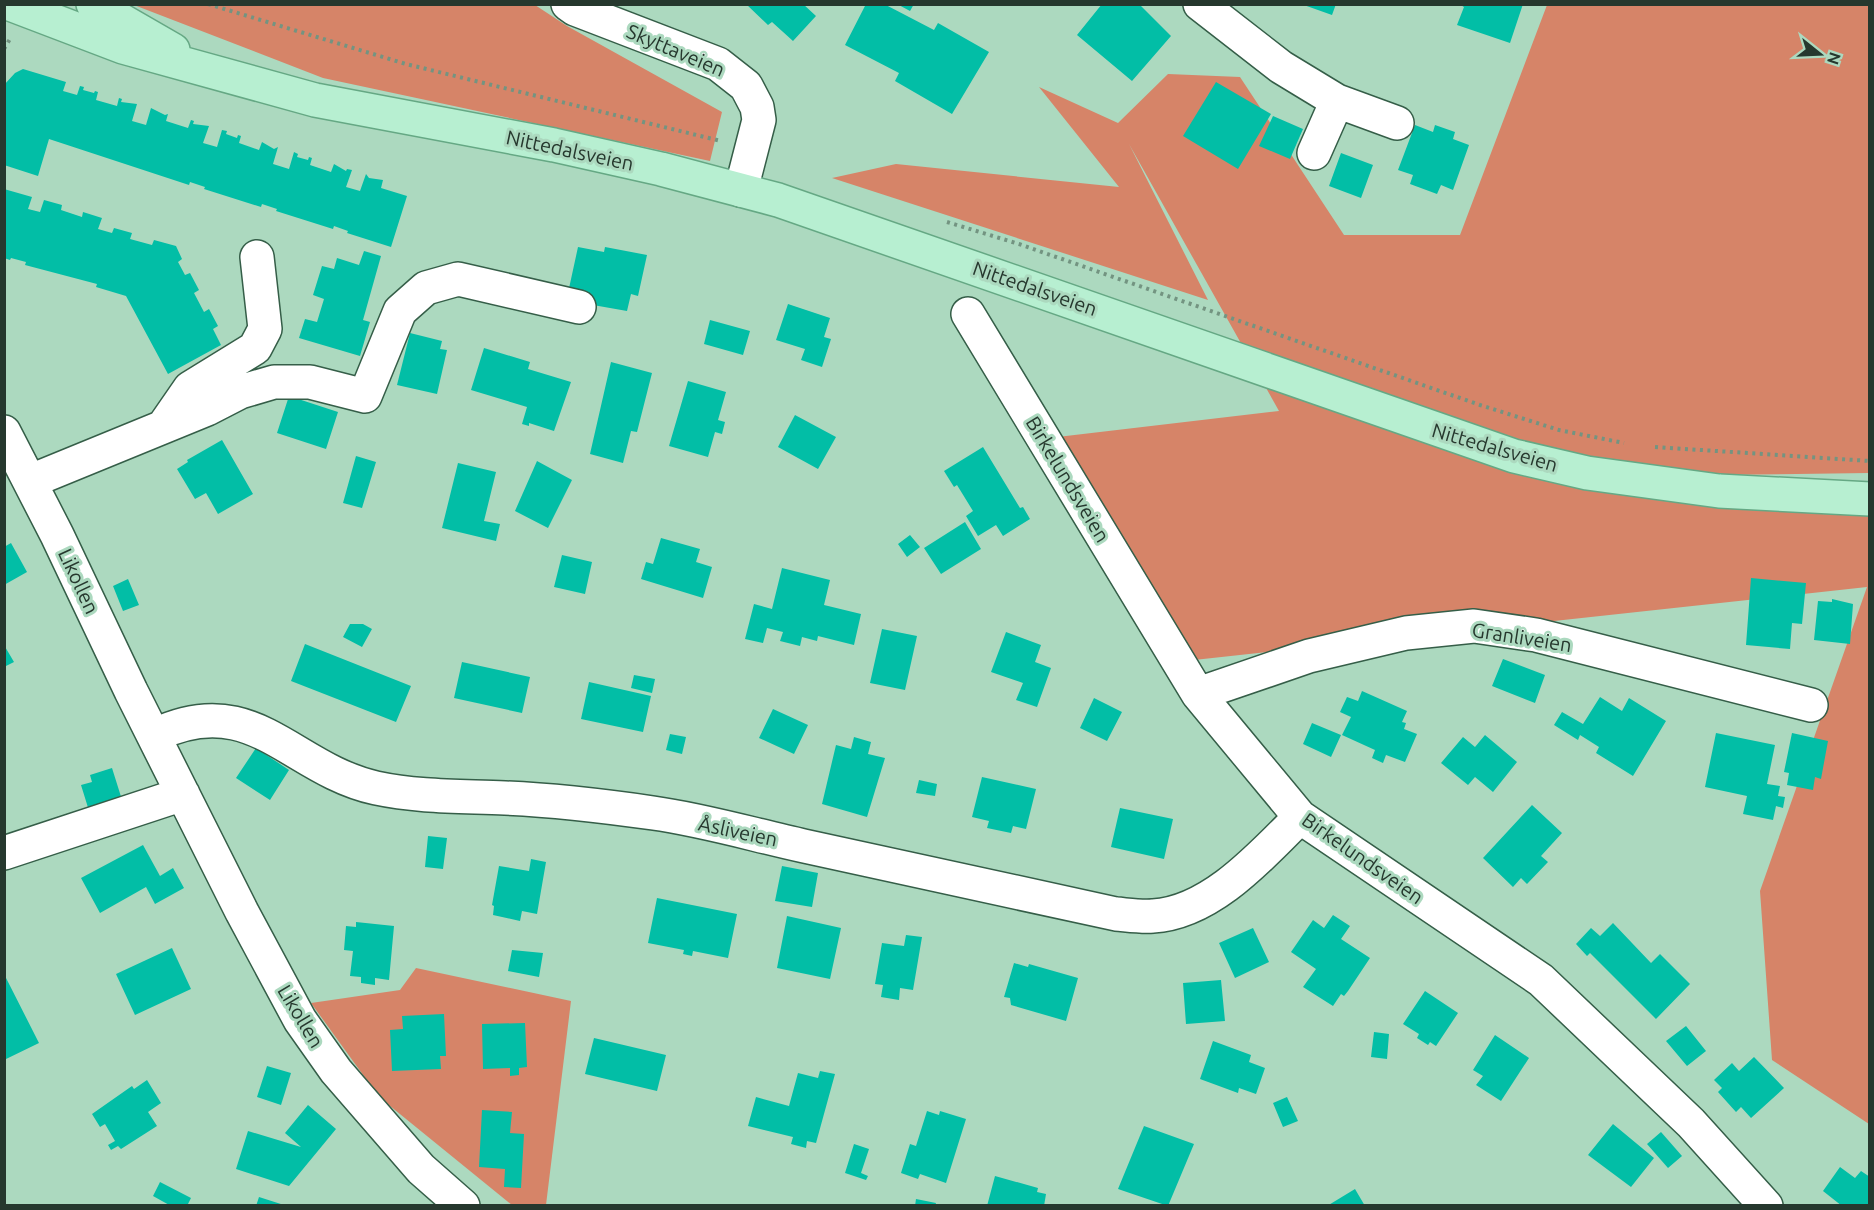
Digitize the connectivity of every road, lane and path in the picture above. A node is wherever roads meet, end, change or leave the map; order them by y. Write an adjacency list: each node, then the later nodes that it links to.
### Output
1 (10, 4): 6 (main road, Nittedalsveien)
2 (93, 4): 6 (main road, Nittedalsveien)
3 (208, 4): 9 (path)
4 (568, 4): 11 (street, Skyttaveien)
5 (1200, 4): 7 (street)
6 (200, 66): 11 (main road, Nittedalsveien)
7 (1337, 101): 8 (street); 10 (street)
8 (1397, 123)
9 (725, 142)
10 (1314, 153)
11 (741, 190): 22 (main road, Nittedalsveien)
12 (942, 220): 18 (path)
13 (256, 257): 16 (street)
14 (579, 307): 16 (street)
15 (968, 314): 23 (street, Birkelundsveien)
16 (163, 427): 21 (street)
17 (4, 432): 21 (street, Likollen)
18 (1632, 444)
19 (1652, 446): 20 (path)
20 (1869, 461)
21 (31, 481): 25 (street, Likollen)
22 (1869, 499)
23 (1198, 694): 24 (street, Granliveien); 27 (street, Birkelundsveien)
24 (1811, 705)
25 (155, 735): 26 (street, Likollen); 27 (street, Åsliveien)
26 (183, 794): 28 (street); 29 (street, Likollen)
27 (1300, 817): 30 (street, Birkelundsveien)
28 (4, 853)
29 (463, 1206)
30 (1766, 1206)

